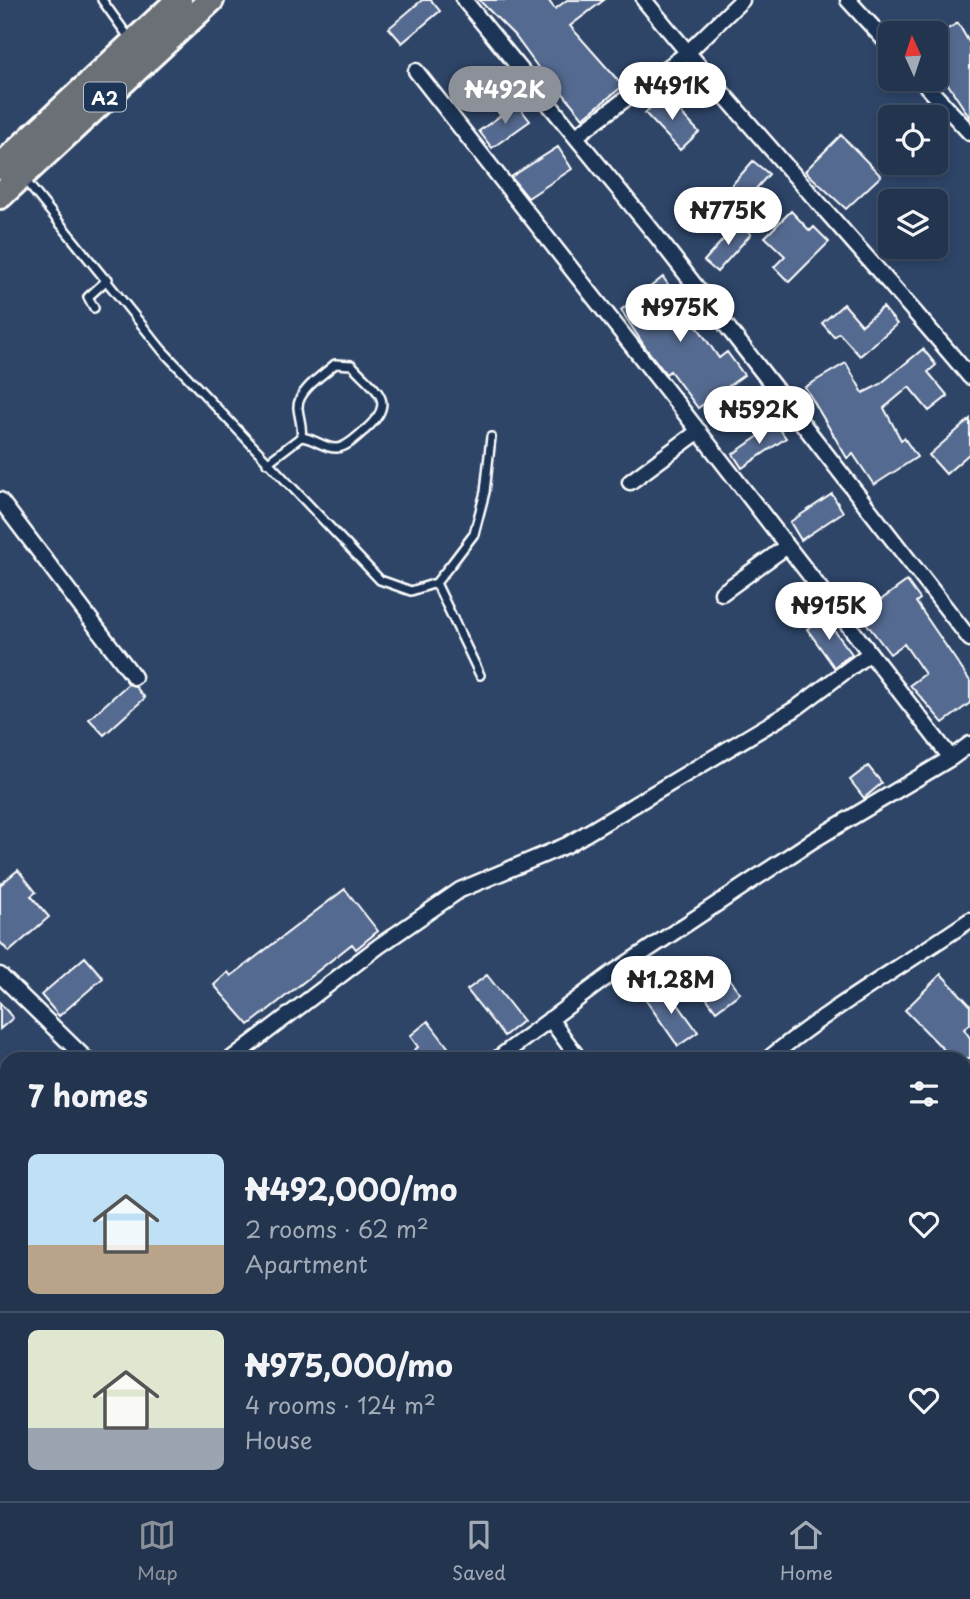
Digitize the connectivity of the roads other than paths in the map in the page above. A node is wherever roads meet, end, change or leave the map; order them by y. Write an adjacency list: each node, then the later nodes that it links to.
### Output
1 (102, 0): 9 (lane)
2 (179, 0): 9 (highway, A2)
3 (211, 0): 15 (highway, A2)
4 (464, 0): 14 (street)
5 (644, 0): 10 (street)
6 (742, 0): 10 (street)
7 (848, 0): 8 (street)
8 (878, 33)
9 (132, 42): 15 (highway, A2)
10 (687, 53): 14 (street); 19 (street)
11 (416, 71): 20 (street)
12 (931, 91): 13 (street)
13 (970, 133)
14 (576, 136): 29 (street)
15 (11, 172): 16 (highway, A2); 17 (lane)
16 (0, 195)
17 (108, 279): 18 (lane); 23 (lane)
18 (94, 308)
19 (970, 377)
20 (699, 431): 24 (street); 26 (street)
21 (301, 437): 21 (lane); 23 (lane)
22 (491, 437): 27 (lane)
23 (267, 463): 27 (lane)
24 (631, 482)
25 (0, 500): 32 (street)
26 (787, 546): 28 (street); 30 (street)
27 (436, 583): 31 (lane)
28 (722, 593)
29 (970, 639)
30 (870, 653): 34 (street); 39 (street)
31 (480, 675)
32 (134, 677)
33 (970, 744): 34 (street)
34 (951, 758): 37 (street)
35 (970, 920): 42 (street)
36 (0, 975): 38 (street)
37 (550, 1019): 40 (street); 41 (street)
38 (79, 1052)
39 (240, 1052)
40 (506, 1052)
41 (574, 1052)
42 (777, 1052)

